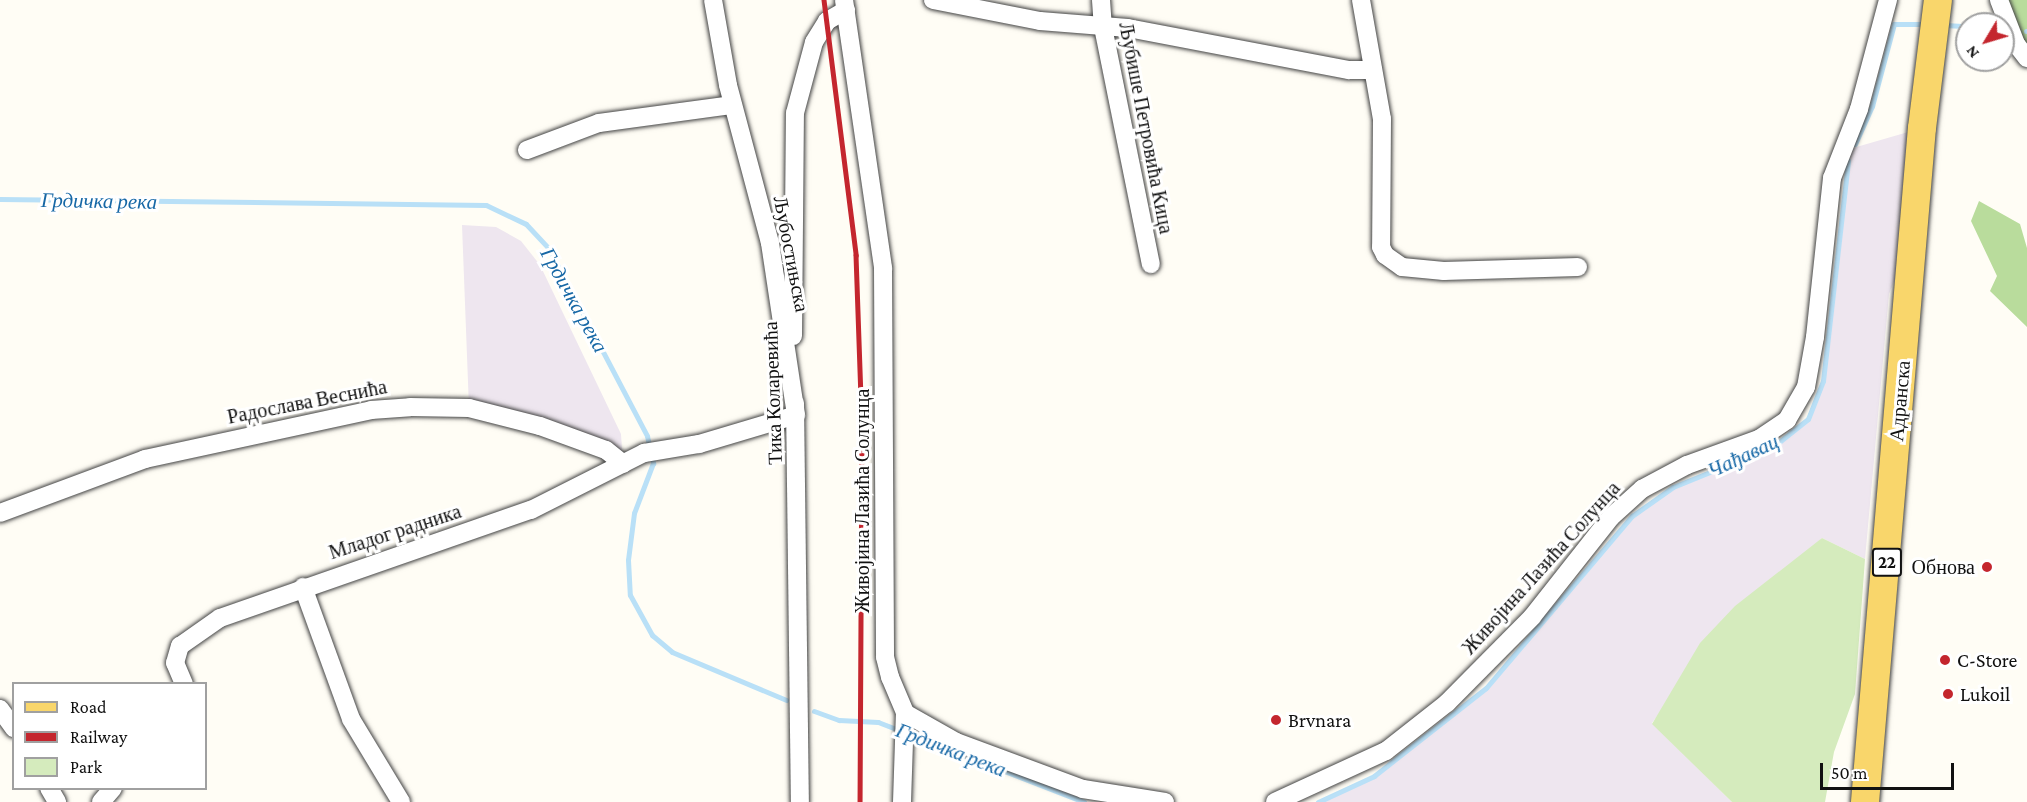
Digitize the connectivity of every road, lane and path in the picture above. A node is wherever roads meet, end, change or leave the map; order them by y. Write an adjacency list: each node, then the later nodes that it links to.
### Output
1 (713, 0): 12 (street, Љубостињска)
2 (933, 0): 9 (street)
3 (1101, 0): 9 (street, Љубише Петровића Кица)
4 (1361, 0): 11 (street)
5 (1888, 0): 30 (street, Живојина Лазића Солунца)
6 (1999, 0): 10 (street)
7 (845, 5): 16 (street, Тика Коларевића); 22 (street, Живојина Лазића Солунца)
8 (1937, 5): 31 (main road, Адранска / 22)
9 (1102, 27): 11 (street); 14 (street, Љубише Петровића Кица)
10 (2027, 58)
11 (1374, 70): 15 (street)
12 (733, 105): 13 (street); 16 (street, Љубостињска)
13 (526, 150)
14 (1151, 264)
15 (1578, 267)
16 (795, 415): 17 (street, Младог радника); 27 (street, Тика Коларевића)
17 (623, 464): 18 (street, Радослава Веснића); 19 (street, Младог радника)
18 (0, 513)
19 (303, 587): 20 (street, Младог радника); 26 (street)
20 (183, 682)
21 (0, 709): 23 (street)
22 (905, 717): 28 (street); 29 (street)
23 (12, 725)
24 (112, 790): 25 (street)
25 (102, 802)
26 (401, 802)
27 (800, 802)
28 (902, 802)
29 (1165, 802)
30 (1275, 802)
31 (1865, 802)

